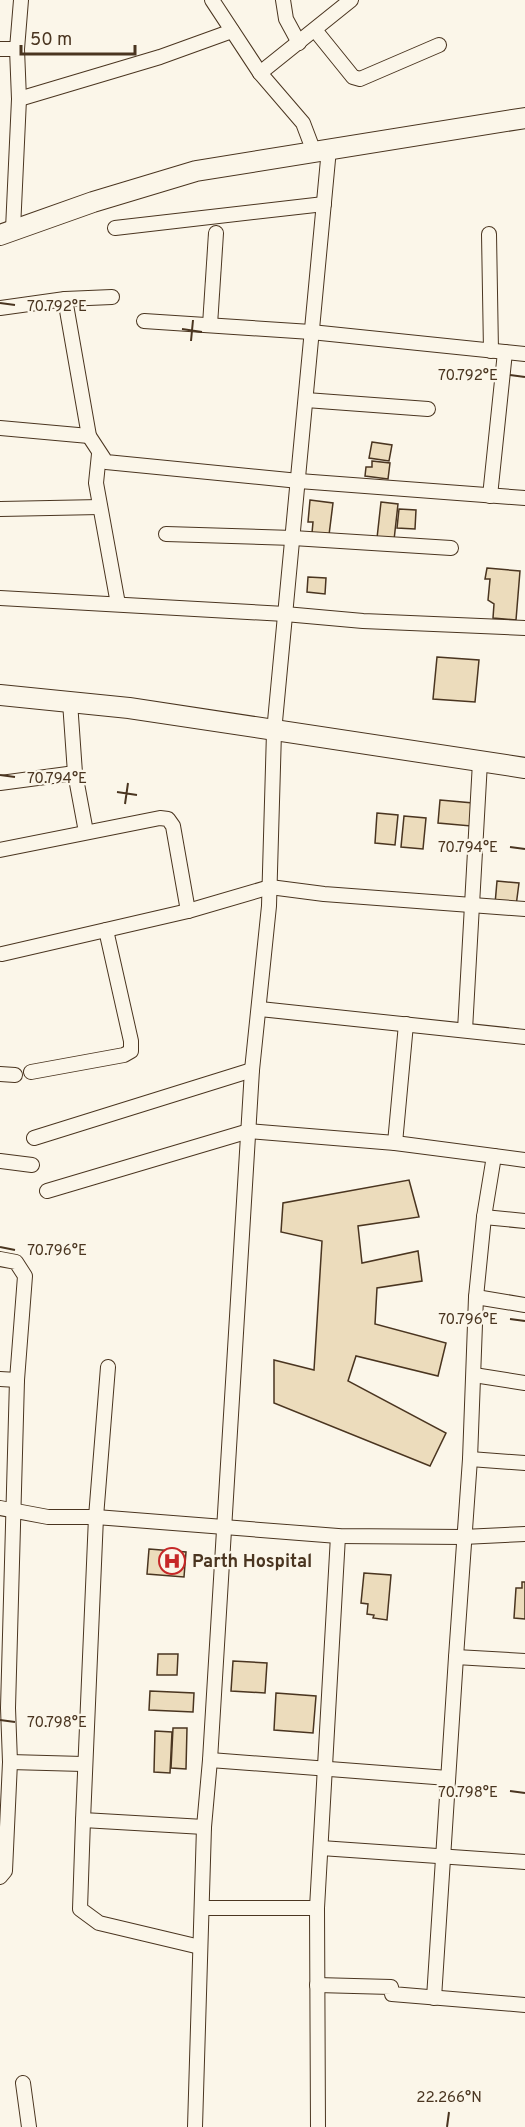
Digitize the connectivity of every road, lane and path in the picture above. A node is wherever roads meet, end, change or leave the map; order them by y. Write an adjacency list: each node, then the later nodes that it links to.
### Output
1 (21, 0): 10 (street)
2 (213, 0): 6 (street)
3 (283, 0): 7 (street)
4 (351, 0): 5 (street)
5 (315, 30): 7 (street); 8 (street)
6 (232, 32): 11 (street); 12 (street)
7 (299, 43): 11 (street)
8 (439, 45)
9 (0, 49): 10 (street)
10 (17, 49): 12 (street)
11 (260, 73): 14 (street)
12 (19, 99): 17 (street)
13 (525, 118): 14 (street)
14 (321, 151): 15 (street); 17 (street)
15 (324, 204): 16 (street); 25 (street)
16 (115, 228)
17 (7, 232)
18 (216, 233): 24 (street)
19 (489, 234): 26 (street)
20 (112, 297): 21 (street)
21 (65, 299): 22 (street); 31 (street)
22 (0, 308)
23 (144, 321): 24 (street)
24 (210, 325): 25 (street)
25 (311, 332): 26 (street); 28 (street)
26 (498, 351): 27 (street); 34 (street)
27 (525, 354)
28 (306, 400): 29 (street); 33 (street)
29 (428, 409)
30 (0, 428): 31 (street)
31 (89, 436): 32 (street)
32 (99, 454): 33 (street); 36 (street)
33 (299, 481): 34 (street); 39 (street)
34 (490, 496): 35 (street)
35 (525, 498)
36 (100, 507): 37 (street); 42 (street)
37 (0, 509)
38 (166, 534): 39 (street)
39 (293, 538): 40 (street); 43 (street)
40 (452, 548)
41 (0, 598): 42 (street)
42 (118, 604): 43 (street)
43 (285, 614): 44 (street); 47 (street)
44 (525, 628)
45 (0, 695): 46 (street)
46 (70, 702): 47 (street); 50 (street)
47 (274, 732): 48 (street); 54 (street)
48 (480, 762): 49 (street); 55 (street)
49 (525, 768)
50 (75, 773): 51 (street); 52 (street)
51 (0, 783)
52 (86, 832): 53 (street); 57 (street)
53 (0, 850)
54 (270, 887): 55 (street); 57 (street); 60 (street)
55 (472, 905): 56 (street); 62 (street)
56 (525, 909)
57 (188, 911): 58 (street)
58 (106, 930): 59 (street); 65 (street)
59 (2, 954)
60 (260, 1009): 61 (street); 64 (street)
61 (406, 1024): 62 (street); 70 (street)
62 (465, 1030): 63 (street)
63 (525, 1037)
64 (252, 1070): 68 (street); 69 (street)
65 (32, 1072)
66 (0, 1074): 67 (street)
67 (15, 1075)
68 (249, 1131): 70 (street); 75 (street); 90 (street)
69 (34, 1138)
70 (394, 1143): 71 (street)
71 (494, 1156): 72 (street); 76 (street)
72 (525, 1160)
73 (0, 1161): 74 (street)
74 (32, 1165)
75 (47, 1191)
76 (484, 1217): 77 (street); 79 (street)
77 (525, 1221)
78 (0, 1259): 84 (street)
79 (476, 1297): 80 (street); 82 (street)
80 (525, 1305)
81 (108, 1367): 89 (street)
82 (474, 1375): 85 (street); 86 (street)
83 (0, 1378): 84 (street)
84 (16, 1380): 88 (street)
85 (525, 1383)
86 (470, 1459): 87 (street); 93 (street)
87 (525, 1463)
88 (7, 1509): 89 (street); 94 (street)
89 (96, 1517): 90 (street); 100 (street)
90 (224, 1527): 92 (street); 98 (street)
91 (525, 1534): 93 (street)
92 (338, 1536): 93 (street); 101 (street)
93 (463, 1538): 95 (street)
94 (5, 1613): 97 (street)
95 (456, 1657): 96 (street); 102 (street)
96 (525, 1661)
97 (4, 1732): 99 (street)
98 (210, 1760): 101 (street); 104 (street)
99 (10, 1762): 100 (street); 108 (street)
100 (83, 1764): 103 (street)
101 (323, 1768): 102 (street); 105 (street)
102 (448, 1778): 106 (street)
103 (82, 1820): 104 (street); 111 (street)
104 (204, 1827): 109 (street)
105 (321, 1848): 106 (street); 110 (street)
106 (442, 1855): 107 (street); 113 (street)
107 (525, 1862)
108 (0, 1877)
109 (202, 1908): 110 (street); 111 (street)
110 (317, 1908): 112 (street)
111 (200, 1947): 117 (street)
112 (317, 1985): 113 (street); 118 (street)
113 (434, 1998): 114 (street)
114 (525, 2006)
115 (23, 2083): 116 (street)
116 (29, 2127)
117 (195, 2127)
118 (318, 2127)

